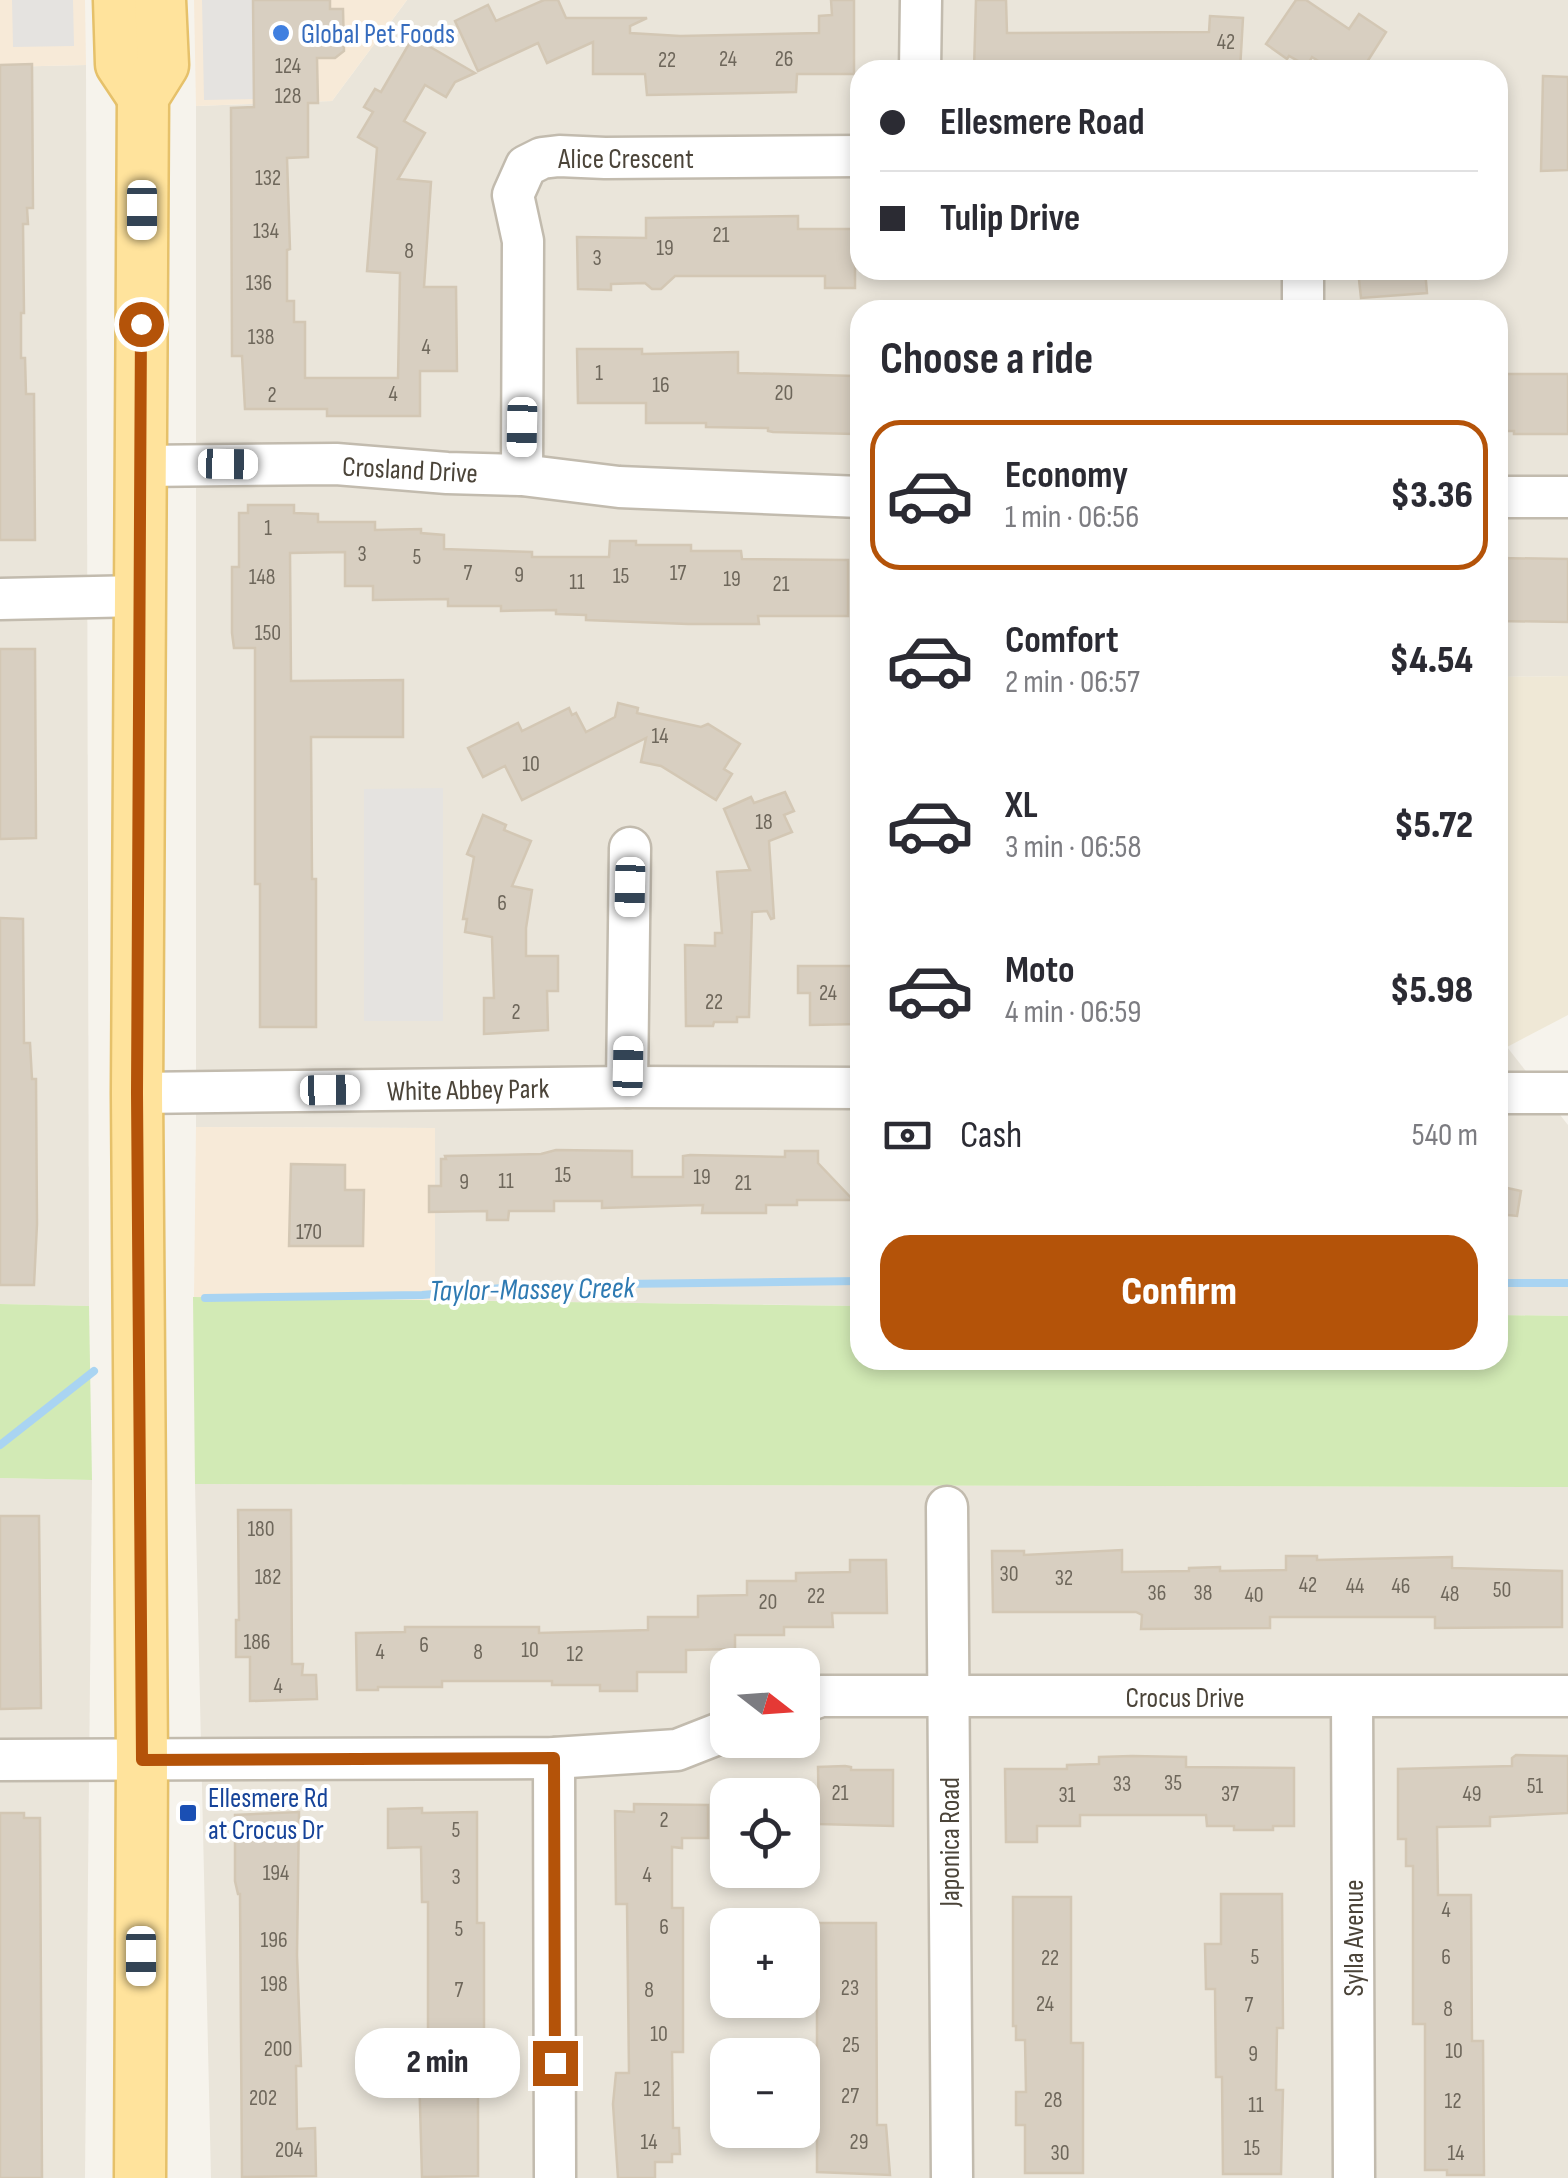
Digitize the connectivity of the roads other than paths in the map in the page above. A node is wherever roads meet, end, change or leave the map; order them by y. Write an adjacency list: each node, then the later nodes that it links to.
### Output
1 (119, 0): 5 (main road)
2 (160, 0): 5 (main road)
3 (921, 0): 4 (street)
4 (920, 60)
5 (143, 97): 7 (main road)
6 (850, 156): 8 (street, Alice Crescent)
7 (140, 466): 8 (street, Crosland Drive); 12 (main road)
8 (522, 475): 9 (street, Crosland Drive)
9 (850, 497)
10 (1508, 497): 11 (street)
11 (1568, 497)
12 (141, 596): 13 (street); 17 (main road)
13 (0, 599)
14 (630, 848): 15 (street)
15 (627, 1087): 16 (street, White Abbey Park); 17 (street, White Abbey Park)
16 (850, 1088)
17 (137, 1093): 28 (main road)
18 (1508, 1093): 19 (street)
19 (1568, 1094)
20 (947, 1507): 22 (street, Japonica Road)
21 (820, 1696): 22 (street, Crocus Drive)
22 (948, 1696): 24 (street, Crocus Drive); 31 (street, Japonica Road)
23 (1568, 1696): 24 (street, Crocus Drive)
24 (1352, 1698): 32 (street, Sylla Avenue)
25 (710, 1737): 26 (street)
26 (554, 1758): 28 (street); 30 (street)
27 (0, 1760): 28 (street)
28 (142, 1760): 29 (main road)
29 (140, 2178)
30 (555, 2178)
31 (952, 2178)
32 (1354, 2178)

